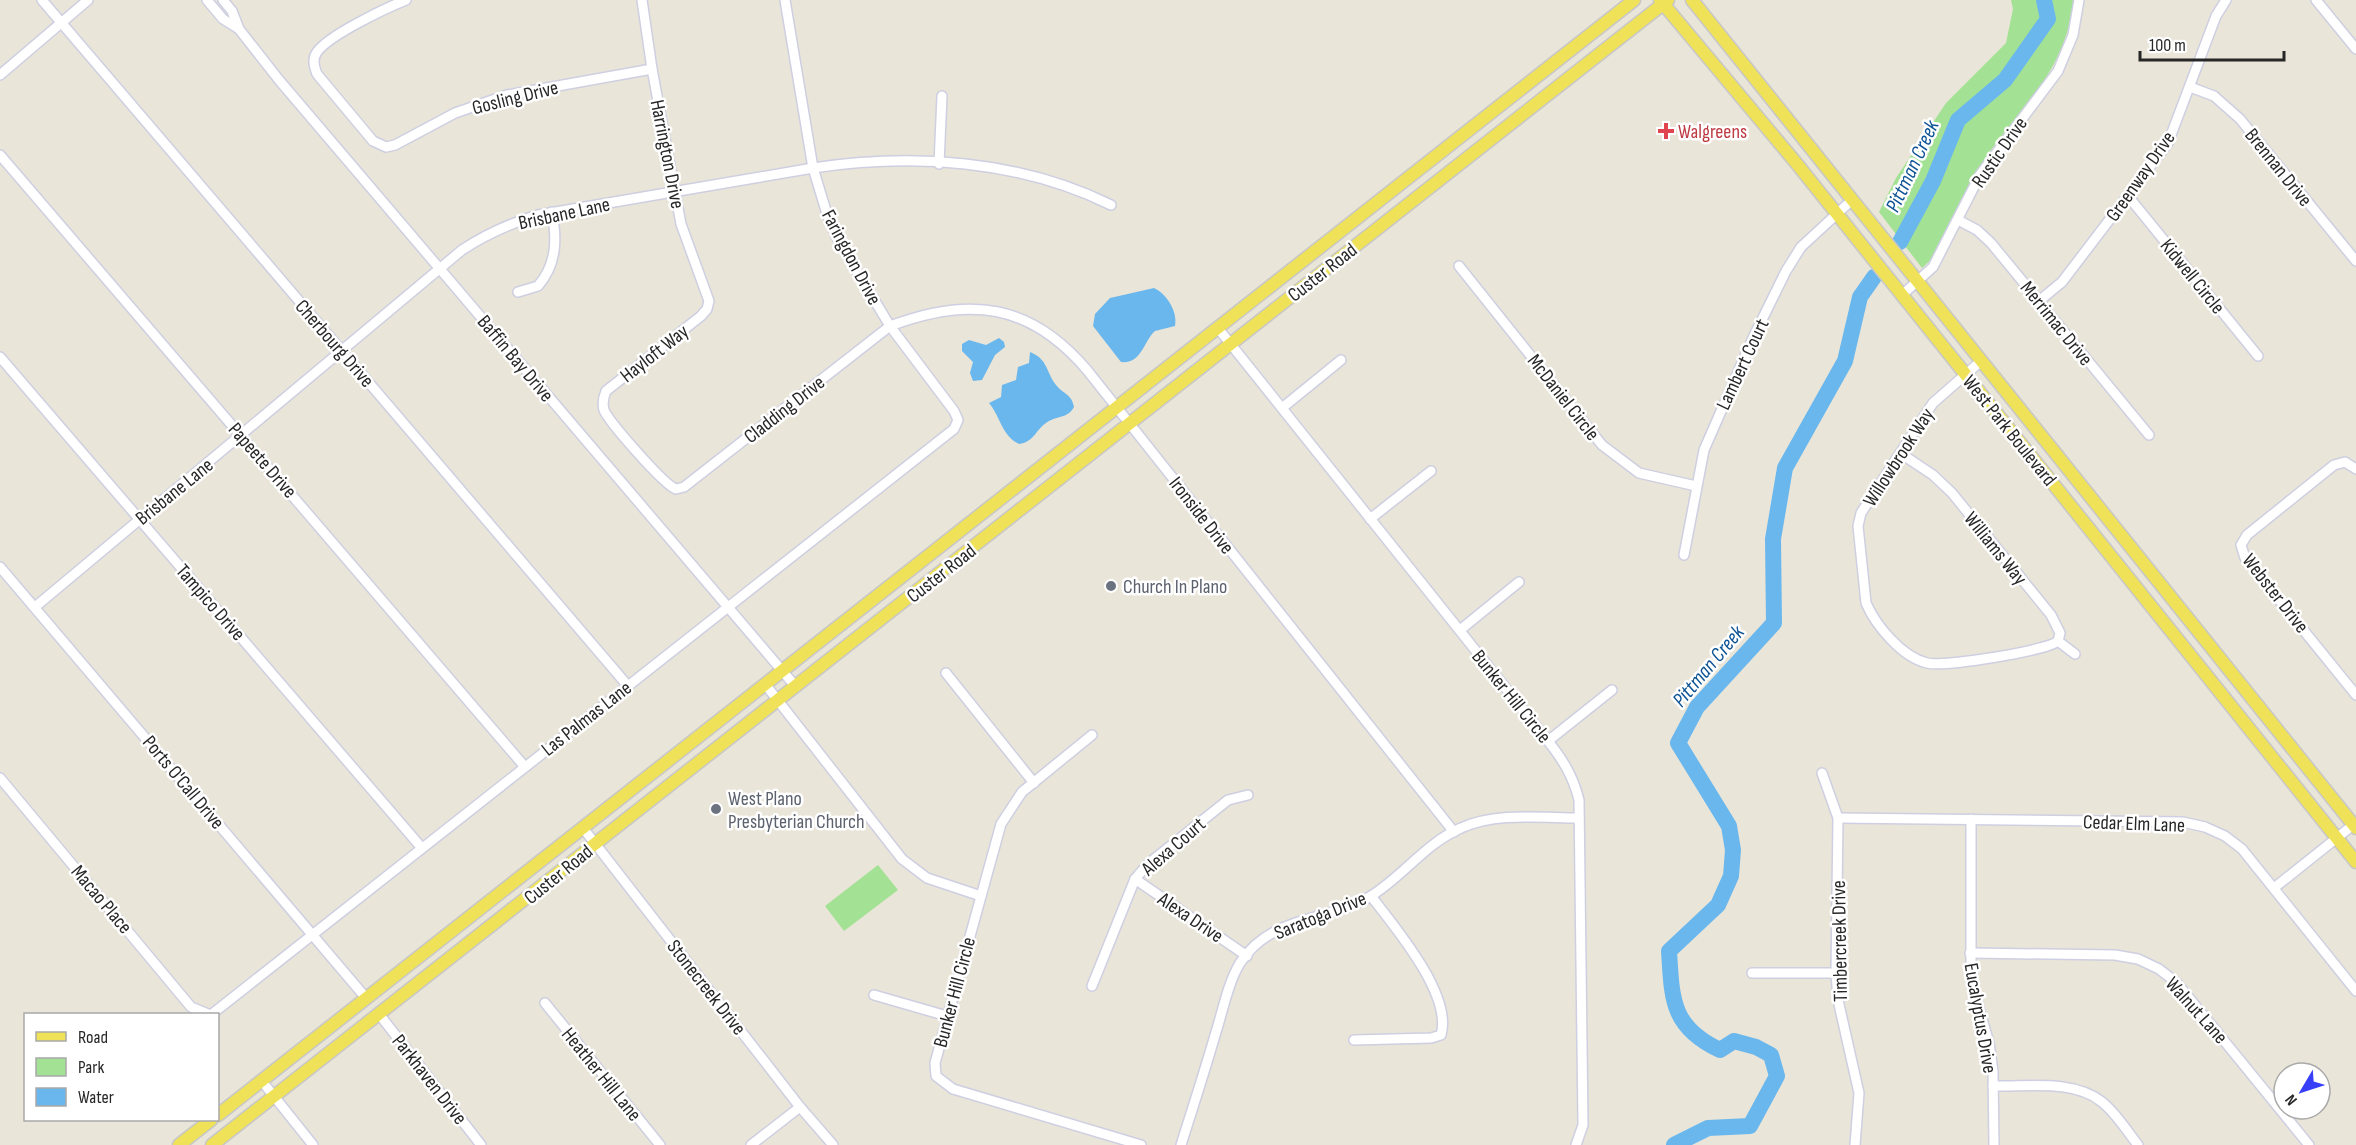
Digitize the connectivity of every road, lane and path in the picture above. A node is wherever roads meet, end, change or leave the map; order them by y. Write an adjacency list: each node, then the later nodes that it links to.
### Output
1 (42, 0): 14 (street, Cherbourg Drive)
2 (88, 0): 14 (street)
3 (207, 0): 15 (street, Baffin Bay Drive)
4 (223, 0): 15 (street, Baffin Bay Drive)
5 (406, 0): 17 (street, Gosling Drive)
6 (642, 0): 17 (street, Harrington Drive)
7 (784, 0): 25 (street, Faringdon Drive)
8 (1634, 0): 42 (main road, Custer Road)
9 (1692, 0): 21 (main road, West Park Boulevard)
10 (2079, 0): 32 (street, Rustic Drive)
11 (2226, 0): 19 (street, Greenway Drive)
12 (2316, 0): 16 (street)
13 (1664, 1): 22 (main road, West Park Boulevard); 43 (main road, Custer Road)
14 (61, 23): 18 (street); 44 (street, Cherbourg Drive)
15 (239, 29): 35 (street, Baffin Bay Drive)
16 (2356, 49)
17 (652, 69): 26 (street, Harrington Drive)
18 (0, 75)
19 (2190, 87): 27 (street, Greenway Drive); 33 (street, Brennan Drive)
20 (942, 96): 24 (street)
21 (1787, 118): 22 (main road); 28 (main road, West Park Boulevard)
22 (1770, 132): 31 (main road, West Park Boulevard)
23 (0, 155): 54 (street, Papeete Drive)
24 (939, 164): 25 (street, Brisbane Lane); 29 (street, Brisbane Lane)
25 (813, 168): 26 (street, Brisbane Lane); 41 (street, Faringdon Drive)
26 (674, 192): 30 (street, Brisbane Lane); 40 (street, Harrington Drive)
27 (2128, 196): 39 (street, Greenway Drive); 45 (street, Kidwell Circle)
28 (1852, 200): 31 (street, Lambert Court); 36 (main road, West Park Boulevard)
29 (1111, 205)
30 (552, 212): 35 (street, Brisbane Lane); 37 (street)
31 (1836, 213): 38 (main road, West Park Boulevard); 59 (street, Lambert Court)
32 (1958, 220): 36 (street, Rustic Drive); 39 (street, Merrimac Drive)
33 (2356, 261)
34 (1459, 267): 59 (street, McDaniel Circle)
35 (440, 269): 44 (street, Brisbane Lane); 67 (street, Baffin Bay Drive)
36 (1917, 282): 38 (street, Rustic Drive); 48 (main road, West Park Boulevard)
37 (518, 292)
38 (1902, 294): 49 (main road, West Park Boulevard)
39 (2039, 301): 55 (street, Merrimac Drive)
40 (708, 304): 60 (street, Hayloft Way)
41 (890, 326): 50 (street, Ironside Drive); 52 (street, Faringdon Drive); 60 (street, Cladding Drive)
42 (1217, 327): 43 (street, Bunker Hill Circle); 50 (main road, Custer Road)
43 (1230, 344): 51 (street, Bunker Hill Circle); 53 (main road, Custer Road)
44 (342, 350): 54 (street, Brisbane Lane); 74 (street, Cherbourg Drive)
45 (2258, 356)
46 (0, 357): 61 (street, Tampico Drive)
47 (1341, 360): 51 (street)
48 (1981, 361): 49 (street, Willowbrook Way); 89 (main road, West Park Boulevard)
49 (1965, 374): 56 (street, Willowbrook Way); 92 (main road, West Park Boulevard)
50 (1116, 406): 53 (street, Ironside Drive); 71 (main road, Custer Road)
51 (1282, 408): 62 (street, Bunker Hill Circle)
52 (957, 420): 67 (street, Las Palmas Lane)
53 (1130, 423): 75 (main road, Custer Road); 91 (street, Ironside Drive)
54 (242, 435): 61 (street, Brisbane Lane); 81 (street, Papeete Drive)
55 (2149, 435)
56 (1900, 453): 69 (street, Williams Way); 69 (street, Willowbrook Way)
57 (2353, 466): 77 (street, Webster Drive)
58 (1431, 471): 62 (street)
59 (1696, 486): 63 (street, Lambert Court)
60 (676, 489)
61 (140, 519): 66 (street, Brisbane Lane); 94 (street, Tampico Drive)
62 (1370, 519): 68 (street, Bunker Hill Circle)
63 (1684, 555)
64 (0, 567): 66 (street, Ports O'Call Drive)
65 (1519, 582): 68 (street)
66 (35, 607): 100 (street, Ports O'Call Drive)
67 (729, 608): 71 (street, Baffin Bay Drive); 74 (street, Las Palmas Lane)
68 (1460, 630): 80 (street, Bunker Hill Circle)
69 (2058, 641): 70 (street)
70 (2074, 654)
71 (782, 670): 73 (main road, Custer Road); 75 (street, Baffin Bay Drive)
72 (946, 672): 84 (street)
73 (765, 684): 78 (street); 90 (main road, Custer Road)
74 (628, 686): 81 (street, Las Palmas Lane)
75 (796, 687): 78 (main road, Custer Road)
76 (1611, 690): 80 (street)
77 (2356, 694)
78 (778, 701): 93 (main road, Custer Road); 98 (street)
79 (1092, 735): 84 (street, Bunker Hill Circle)
80 (1548, 741): 86 (street, Bunker Hill Circle)
81 (525, 766): 94 (street, Las Palmas Lane)
82 (1822, 773): 87 (street, Timbercreek Drive)
83 (0, 778): 110 (street, Macao Place)
84 (1034, 783): 98 (street, Bunker Hill Circle)
85 (1248, 795): 96 (street, Alexa Court)
86 (1579, 818): 91 (street, Saratoga Drive); 130 (street, Bunker Hill Circle)
87 (1838, 818): 88 (street, Cedar Elm Lane); 104 (street, Timbercreek Drive)
88 (1971, 819): 97 (street, Cedar Elm Lane); 101 (street, Eucalyptus Drive)
89 (2355, 827): 92 (street)
90 (583, 828): 93 (street, Stonecreek Drive); 108 (main road, Custer Road)
91 (1454, 832): 99 (street, Saratoga Drive)
92 (2337, 838): 95 (main road, West Park Boulevard); 97 (street)
93 (596, 844): 112 (main road, Custer Road); 118 (street, Stonecreek Drive)
94 (421, 847): 100 (street, Las Palmas Lane)
95 (2356, 862)
96 (1135, 879): 102 (street, Alexa Drive); 105 (street, Alexa Court)
97 (2274, 888): 106 (street, Cedar Elm Lane)
98 (981, 896): 113 (street, Bunker Hill Circle)
99 (1371, 896): 102 (street, Saratoga Drive); 114 (street)
100 (313, 933): 108 (street, Ports O'Call Drive); 111 (street, Las Palmas Lane)
101 (1970, 953): 116 (street, Eucalyptus Drive); 134 (street, Walnut Lane)
102 (1247, 956): 129 (street, Saratoga Drive)
103 (1752, 973): 104 (street)
104 (1836, 973): 131 (street, Timbercreek Drive)
105 (1092, 986)
106 (2356, 991)
107 (874, 994): 113 (street)
108 (366, 999): 112 (main road); 115 (main road, Custer Road)
109 (545, 1003): 125 (street, Heather Hill Lane)
110 (207, 1013)
111 (211, 1013)
112 (379, 1014): 117 (main road, Custer Road); 124 (street, Parkhaven Drive)
113 (947, 1016): 128 (street, Bunker Hill Circle)
114 (1354, 1040)
115 (261, 1080): 117 (street); 119 (main road, Custer Road)
116 (1993, 1086): 132 (street, Eucalyptus Drive); 133 (street)
117 (274, 1096): 122 (main road, Custer Road); 123 (street)
118 (800, 1107): 126 (street); 127 (street, Stonecreek Drive)
119 (219, 1114)
120 (209, 1121): 121 (main road)
121 (179, 1145)
122 (212, 1145)
123 (313, 1145)
124 (481, 1145)
125 (660, 1145)
126 (751, 1145)
127 (833, 1145)
128 (1141, 1145)
129 (1181, 1145)
130 (1576, 1145)
131 (1855, 1145)
132 (1994, 1145)
133 (2138, 1145)
134 (2309, 1145)

